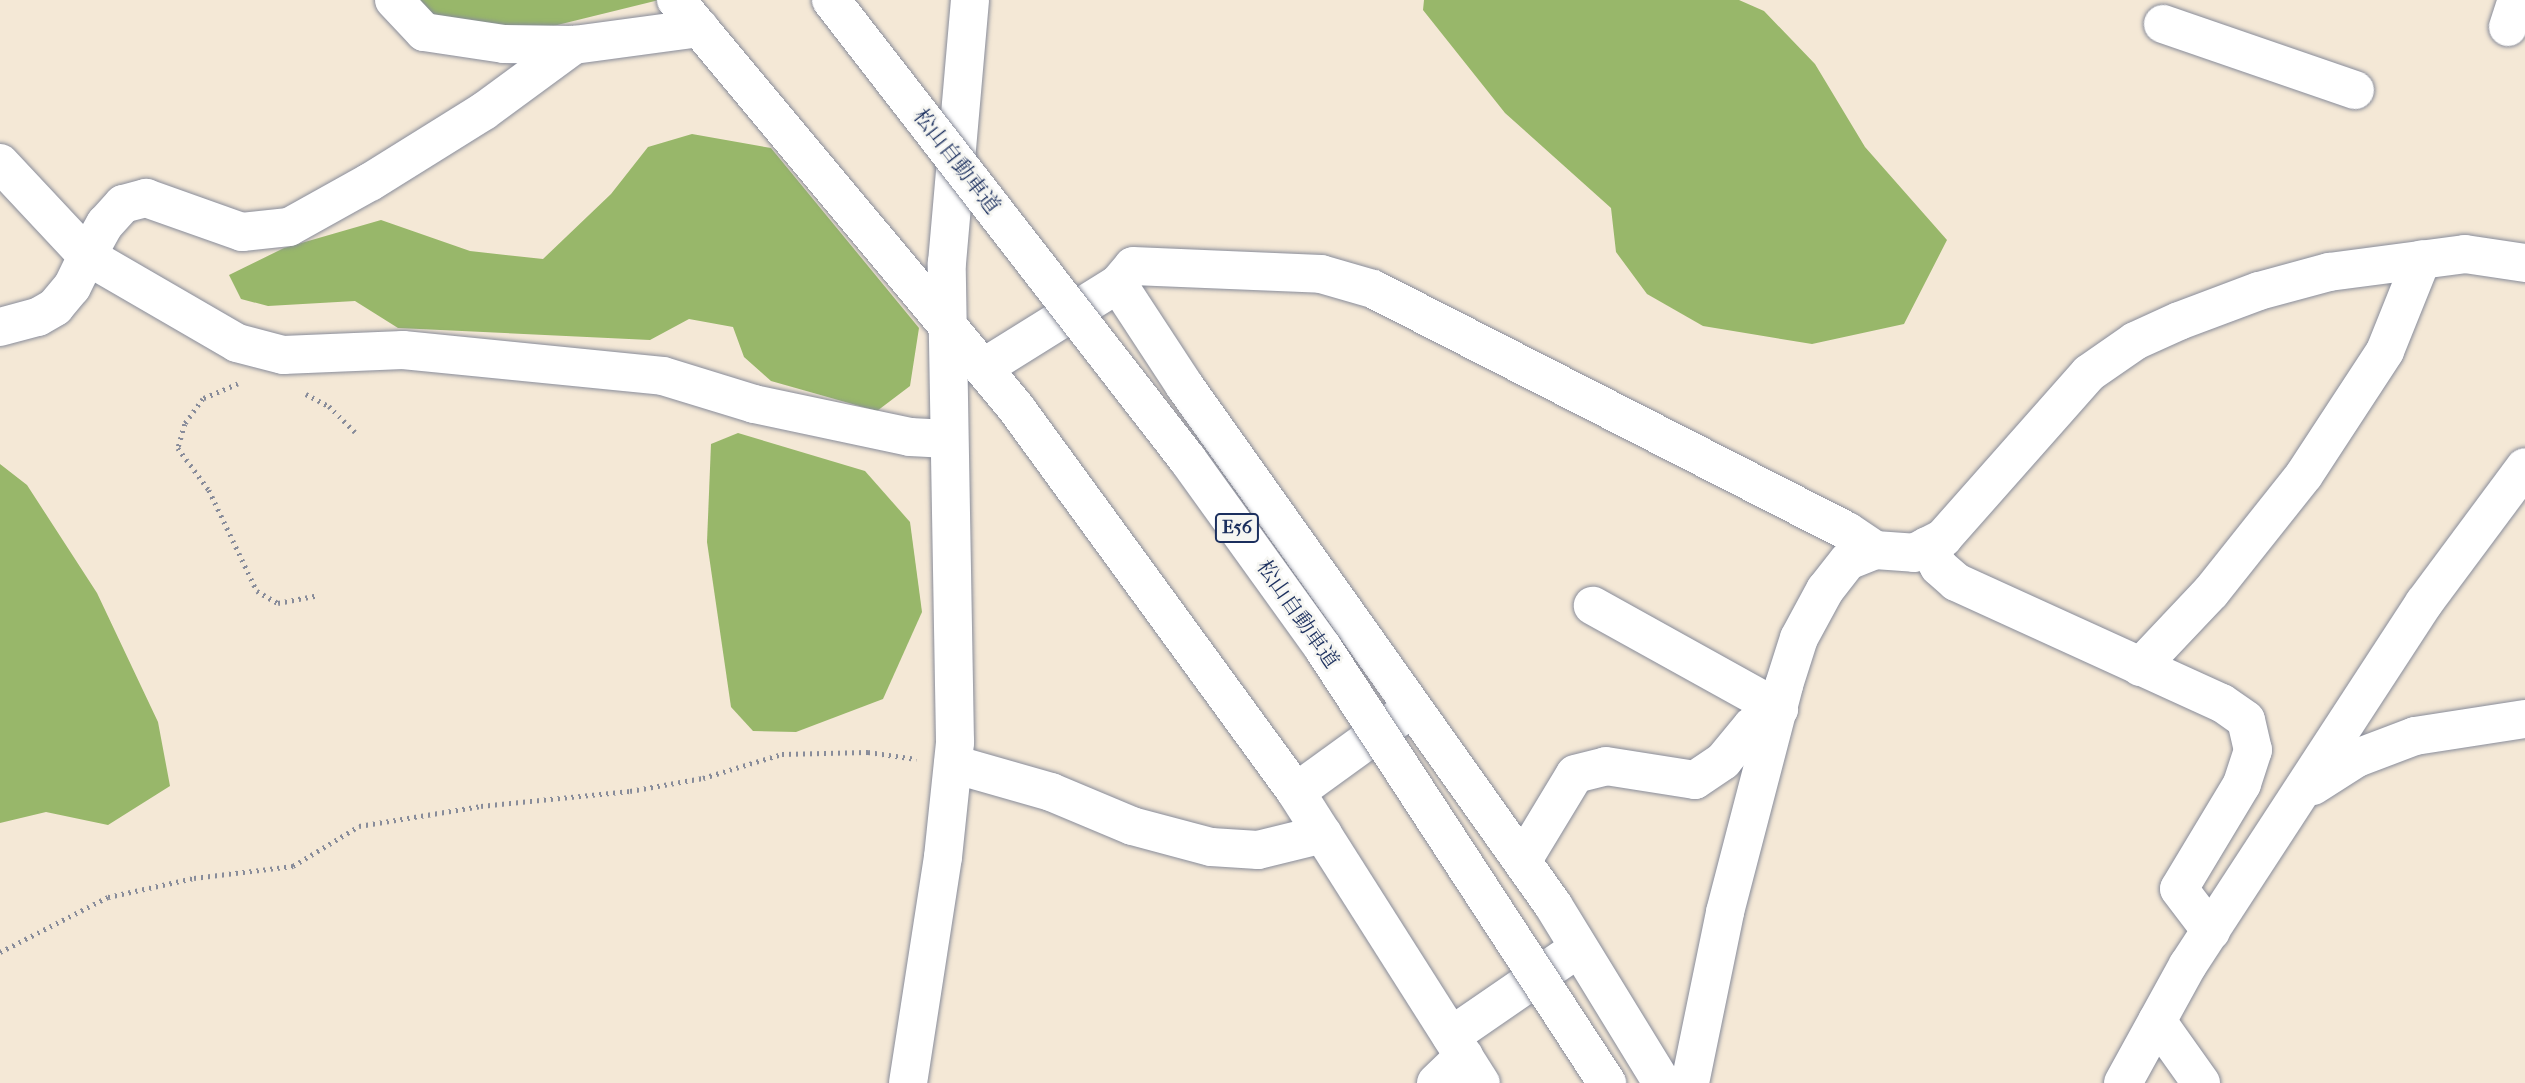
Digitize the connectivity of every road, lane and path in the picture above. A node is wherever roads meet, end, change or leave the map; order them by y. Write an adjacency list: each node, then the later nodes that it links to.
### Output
1 (394, 0): 6 (main road)
2 (831, 0): 41 (main road, 松山自動車道 / E56, bridge)
3 (970, 0): 14 (main road)
4 (688, 14): 6 (main road); 14 (main road)
5 (2163, 25): 7 (main road)
6 (574, 45): 9 (main road)
7 (2355, 90)
8 (0, 163): 9 (main road)
9 (87, 256): 13 (main road); 19 (main road)
10 (2422, 259): 11 (main road); 21 (main road); 25 (main road)
11 (2525, 263)
12 (1118, 284): 15 (main road); 22 (main road); 26 (main road)
13 (0, 327)
14 (946, 327): 15 (main road); 19 (main road)
15 (983, 368): 30 (main road)
16 (247, 384): 23 (path)
17 (302, 391): 18 (path)
18 (355, 432)
19 (948, 439): 29 (main road)
20 (2525, 467): 31 (main road)
21 (1927, 546): 22 (main road); 25 (main road)
22 (1875, 550): 27 (main road)
23 (315, 596)
24 (1593, 606): 27 (main road)
25 (2140, 667): 34 (main road)
26 (1415, 706): 30 (main road); 33 (main road)
27 (1779, 709): 33 (main road); 43 (main road)
28 (2525, 719): 31 (main road)
29 (953, 764): 32 (main road); 36 (path); 39 (main road)
30 (1296, 792): 32 (main road)
31 (2304, 792): 34 (main road)
32 (1324, 834): 38 (main road)
33 (1523, 860): 35 (main road)
34 (2211, 931): 37 (main road)
35 (1579, 948): 38 (main road); 42 (main road)
36 (0, 952)
37 (2157, 1021): 44 (main road); 45 (main road)
38 (1465, 1058): 40 (main road)
39 (908, 1083)
40 (1436, 1083)
41 (1607, 1083)
42 (1662, 1083)
43 (1690, 1083)
44 (2123, 1083)
45 (2201, 1083)

